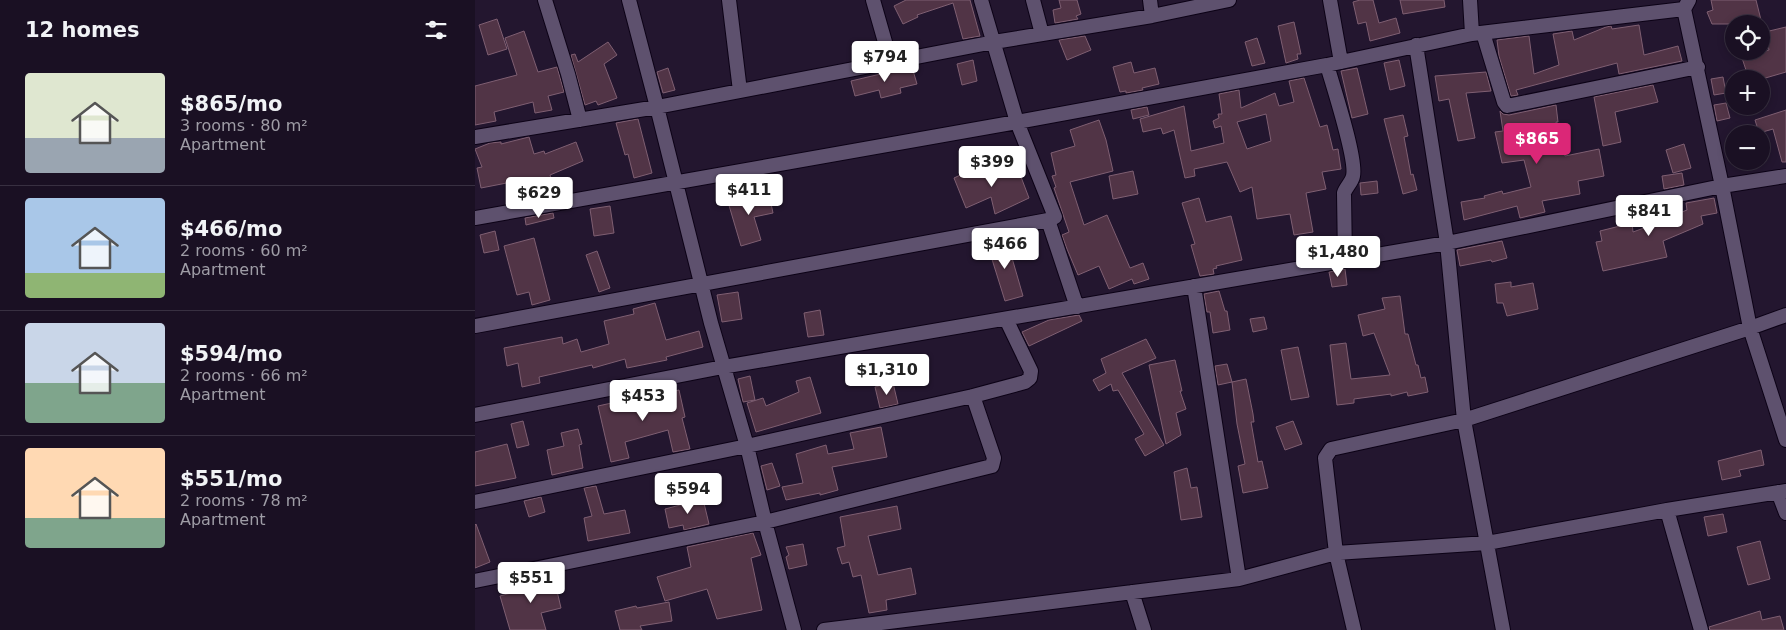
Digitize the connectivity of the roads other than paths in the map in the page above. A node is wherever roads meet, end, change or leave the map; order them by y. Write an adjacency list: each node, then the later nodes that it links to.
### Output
1 (545, 0): 23 (street)
2 (629, 0): 22 (street)
3 (729, 0): 21 (street)
4 (873, 0): 18 (street)
5 (981, 0): 15 (street)
6 (1033, 0): 13 (street)
7 (1150, 0): 12 (street)
8 (1229, 0): 12 (street)
9 (1331, 0): 17 (street)
10 (1470, 0): 14 (street)
11 (1687, 4): 14 (street); 20 (street)
12 (1153, 16): 13 (street)
13 (1042, 34): 15 (street)
14 (1478, 34): 16 (street); 20 (street)
15 (994, 42): 18 (street); 24 (street)
16 (1416, 45): 17 (street); 31 (street)
17 (1341, 62): 19 (street)
18 (891, 63): 21 (street)
19 (1327, 65): 24 (street); 32 (street)
20 (1698, 67): 28 (street)
21 (739, 91): 22 (street)
22 (657, 107): 23 (street); 27 (street)
23 (580, 120): 25 (street)
24 (1017, 122): 27 (street); 30 (street)
25 (475, 137)
26 (1786, 176): 28 (street)
27 (675, 182): 29 (street); 33 (street)
28 (1723, 186): 31 (street); 39 (street)
29 (475, 218)
30 (1048, 220): 33 (street); 35 (street)
31 (1447, 243): 32 (street); 43 (street)
32 (1345, 260): 34 (street)
33 (701, 284): 38 (street); 40 (street)
34 (1194, 286): 35 (street); 53 (street)
35 (1077, 307): 37 (street)
36 (1786, 315): 39 (street)
37 (1006, 319): 40 (street); 41 (street)
38 (475, 326)
39 (1751, 328): 43 (street); 44 (street)
40 (723, 367): 42 (street); 45 (street)
41 (973, 396): 45 (street); 50 (street)
42 (475, 415)
43 (1465, 420): 51 (street); 52 (street)
44 (1786, 440)
45 (747, 446): 47 (street); 50 (street)
46 (1782, 491): 48 (street); 49 (street)
47 (475, 502)
48 (1667, 510): 51 (street); 61 (street)
49 (1786, 513)
50 (765, 522): 54 (street); 56 (street)
51 (1487, 543): 52 (street); 60 (street)
52 (1336, 553): 53 (street); 59 (street)
53 (1239, 579): 55 (street)
54 (475, 581)
55 (1132, 592): 57 (street); 58 (street)
56 (794, 630)
57 (823, 630)
58 (1144, 630)
59 (1354, 630)
60 (1503, 630)
61 (1701, 630)

